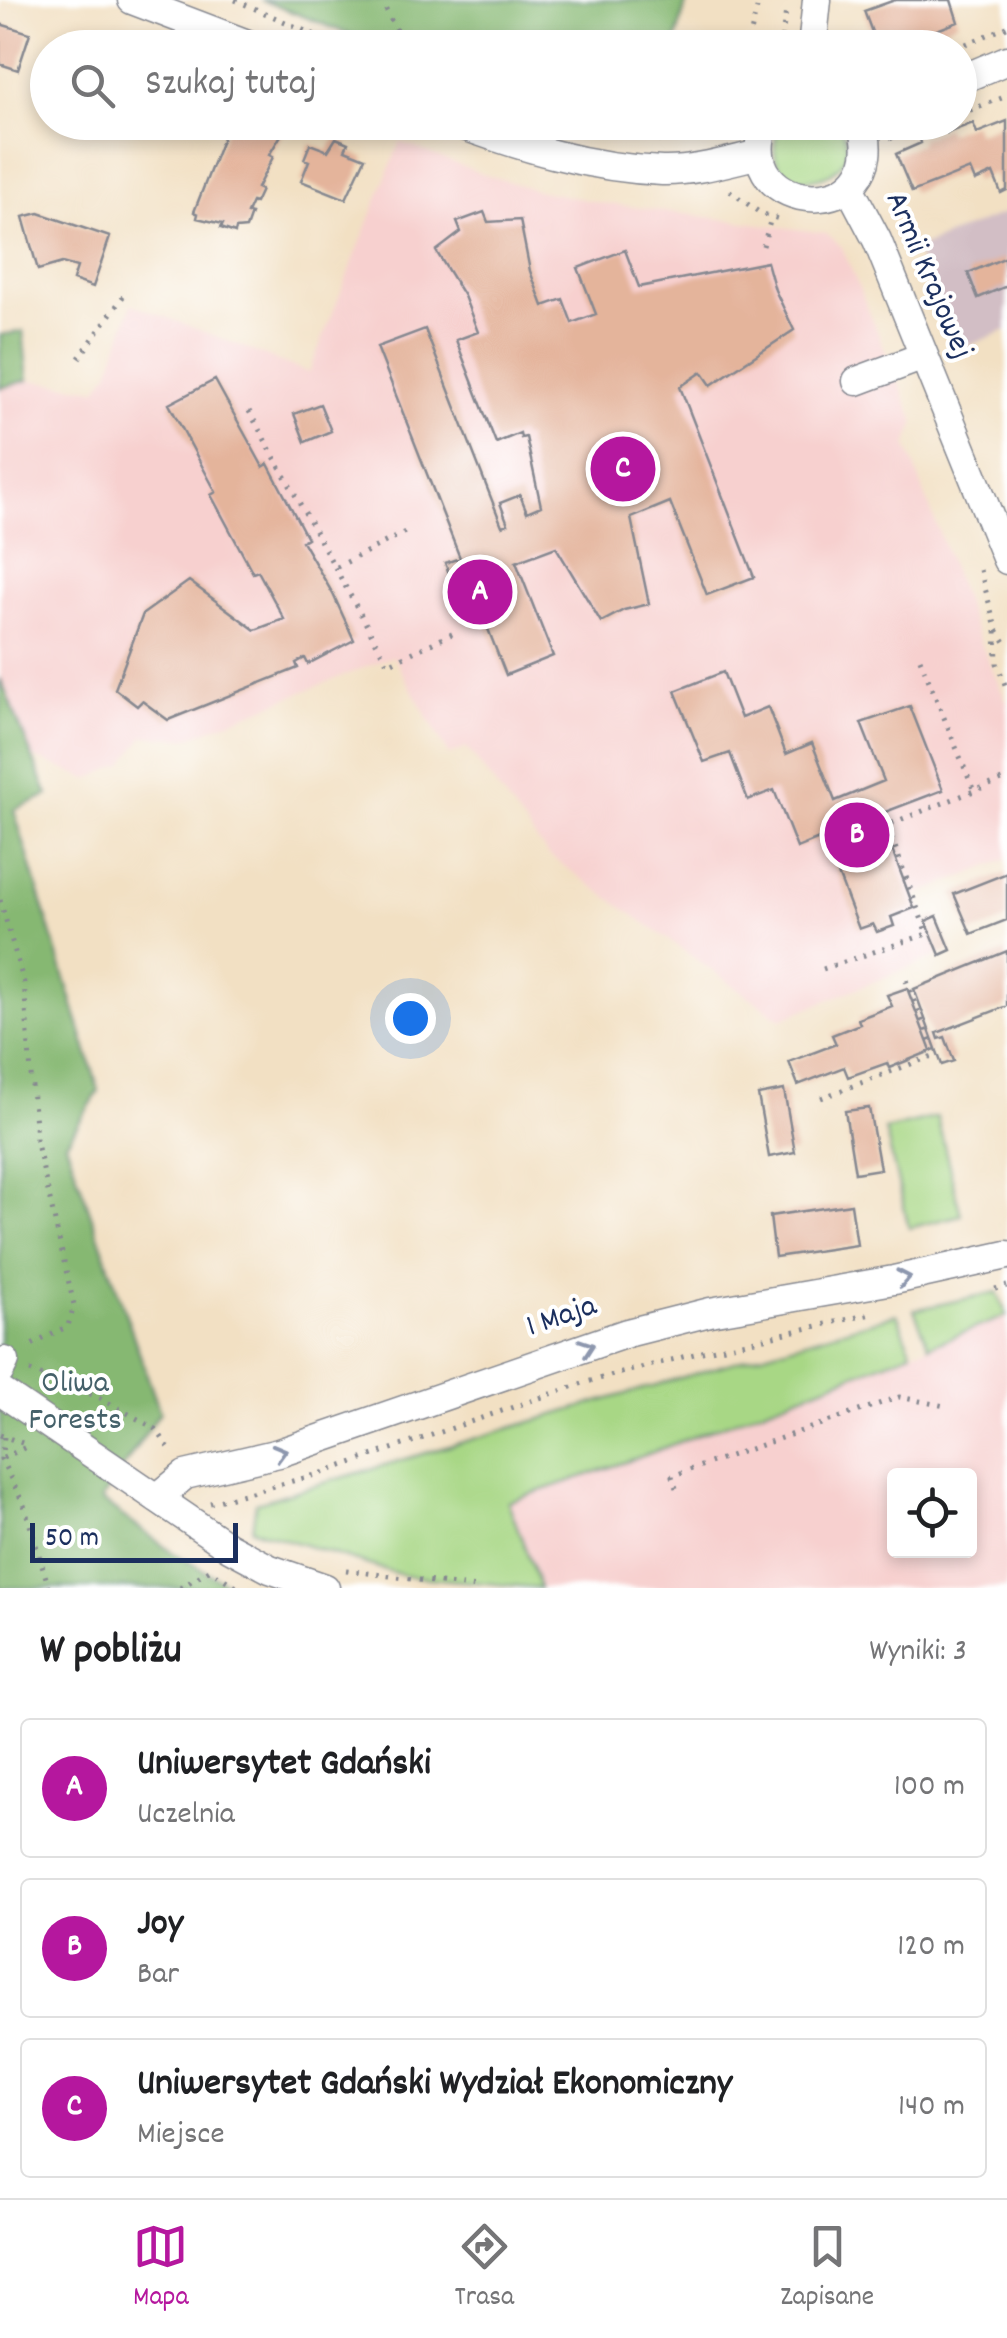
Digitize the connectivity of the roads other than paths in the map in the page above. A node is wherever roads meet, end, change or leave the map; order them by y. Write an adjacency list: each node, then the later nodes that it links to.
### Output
1 (132, 0): 3 (street)
2 (817, 0): 4 (street)
3 (211, 30)
4 (814, 30)
5 (1007, 60): 6 (street)
6 (977, 73)
7 (504, 140): 10 (street)
8 (760, 140): 10 (street)
9 (866, 140): 11 (street, Armii Krajowej)
10 (760, 154): 11 (street, Armii Krajowej)
11 (848, 187): 12 (street, Armii Krajowej)
12 (924, 356): 13 (street); 14 (street, Armii Krajowej)
13 (857, 381)
14 (1007, 560)
15 (1007, 1255): 17 (street, 1 Maja, one-way to 15)
16 (0, 1390): 17 (street)
17 (157, 1498): 18 (street)
18 (328, 1576)

